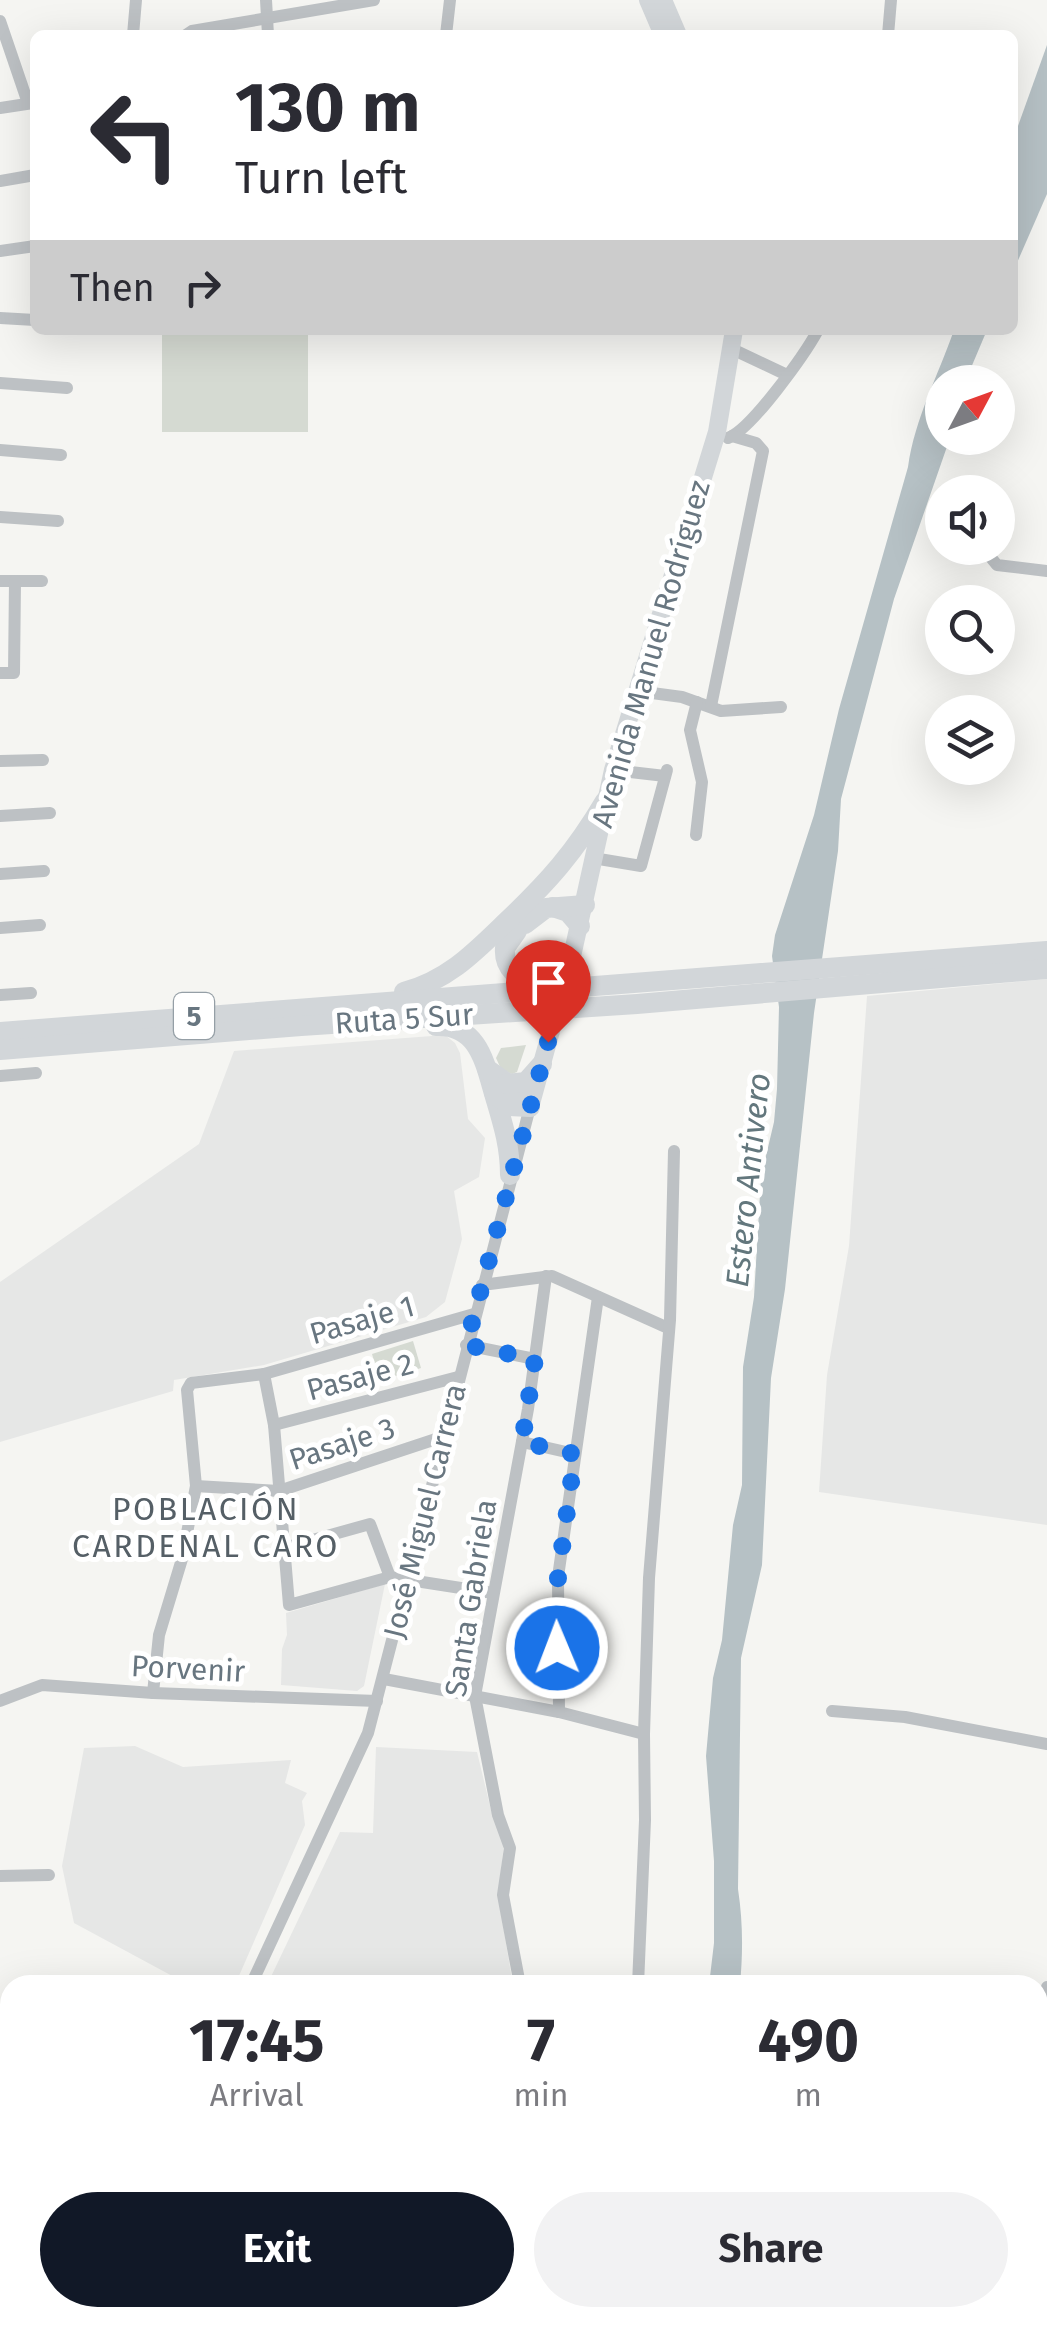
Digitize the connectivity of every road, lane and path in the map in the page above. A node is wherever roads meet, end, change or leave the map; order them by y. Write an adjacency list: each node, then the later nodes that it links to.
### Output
1 (136, 0): 8 (street)
2 (266, 0): 6 (street)
3 (374, 0): 6 (street)
4 (450, 0): 11 (street)
5 (891, 0): 12 (street)
6 (267, 18): 9 (street); 10 (street)
7 (0, 21): 13 (street)
8 (133, 30)
9 (198, 30)
10 (268, 30)
11 (447, 30)
12 (888, 30)
13 (30, 98)
14 (30, 103): 15 (street)
15 (0, 108)
16 (30, 176): 17 (street)
17 (0, 182)
18 (30, 247): 19 (street)
19 (0, 251)
20 (0, 318): 21 (street)
21 (30, 320)
22 (815, 335): 24 (street)
23 (733, 340): 24 (street); 27 (main road, Avenida Manuel Rodríguez)
24 (787, 376): 27 (street)
25 (0, 383): 26 (street)
26 (67, 388)
27 (725, 431): 38 (main road, Avenida Manuel Rodríguez); 40 (street)
28 (0, 450): 29 (street)
29 (61, 455)
30 (0, 517): 31 (street)
31 (58, 521)
32 (997, 565): 33 (street)
33 (1047, 571)
34 (0, 581): 35 (street)
35 (15, 581): 36 (street); 37 (street)
36 (42, 581)
37 (7, 673)
38 (636, 690): 39 (street); 44 (main road, Avenida Manuel Rodríguez)
39 (696, 702): 40 (street); 48 (street)
40 (711, 706): 41 (street)
41 (781, 707)
42 (42, 760): 43 (street)
43 (0, 761)
44 (613, 770): 45 (main road, Avenida Manuel Rodríguez); 49 (street)
45 (604, 802): 49 (main road, Avenida Manuel Rodríguez); 52 (highway)
46 (50, 813): 47 (street)
47 (0, 816)
48 (696, 835)
49 (593, 858): 53 (main road, Avenida Manuel Rodríguez)
50 (44, 871): 51 (street)
51 (0, 874)
52 (546, 897): 53 (highway); 59 (highway); 62 (highway)
53 (582, 915): 58 (main road, Avenida Manuel Rodríguez)
54 (40, 924): 55 (street)
55 (0, 928)
56 (1045, 965): 57 (highway, Ruta 5 Sur / 5)
57 (883, 974): 59 (highway, Ruta 5 Sur / 5); 63 (highway, Ruta 5 Sur / 5)
58 (566, 978)
59 (544, 990): 62 (highway, Ruta 5 Sur / 5)
60 (31, 994): 61 (street)
61 (0, 996)
62 (346, 1004): 66 (highway, Ruta 5 Sur / 5)
63 (528, 1011): 65 (highway, Ruta 5 Sur / 5); 68 (highway)
64 (554, 1020): 69 (main road, José Miguel Carrera)
65 (301, 1026): 67 (highway, Ruta 5 Sur / 5); 68 (highway)
66 (0, 1032)
67 (0, 1050)
68 (486, 1063): 72 (highway)
69 (542, 1064): 72 (highway); 73 (main road, José Miguel Carrera)
70 (36, 1074): 71 (street)
71 (0, 1076)
72 (499, 1087): 73 (highway); 75 (highway)
73 (530, 1106): 75 (street, José Miguel Carrera)
74 (674, 1151): 80 (street)
75 (510, 1174): 77 (street, José Miguel Carrera)
76 (546, 1276): 77 (street); 78 (street); 82 (street, Santa Gabriela)
77 (482, 1285): 79 (street, José Miguel Carrera)
78 (598, 1297): 80 (street); 88 (street)
79 (474, 1314): 81 (street, José Miguel Carrera); 83 (street, Pasaje 1)
80 (668, 1328): 102 (street)
81 (466, 1345): 82 (street); 84 (street, José Miguel Carrera)
82 (535, 1359): 87 (street, Santa Gabriela)
83 (264, 1374): 85 (street); 89 (street, Pasaje 1)
84 (458, 1377): 85 (street, Pasaje 2); 86 (street, José Miguel Carrera)
85 (274, 1425): 90 (street)
86 (442, 1437): 90 (street, Pasaje 3); 93 (street, José Miguel Carrera)
87 (522, 1442): 88 (street); 94 (street, Santa Gabriela)
88 (575, 1454): 101 (street)
89 (196, 1486): 90 (street, Pasaje 3); 96 (street)
90 (278, 1491): 91 (street)
91 (284, 1548): 92 (street); 92 (street)
92 (390, 1577): 93 (street)
93 (407, 1579): 94 (street); 95 (street, José Miguel Carrera)
94 (493, 1593): 97 (street, Santa Gabriela)
95 (384, 1679): 97 (street); 99 (street, José Miguel Carrera)
96 (153, 1693): 98 (street, Porvenir); 99 (street, Porvenir)
97 (475, 1696): 101 (street); 107 (street, Santa Gabriela)
98 (0, 1701)
99 (377, 1702): 106 (street, José Miguel Carrera)
100 (832, 1711): 103 (street)
101 (559, 1712): 102 (street)
102 (644, 1734): 108 (street)
103 (1047, 1744)
104 (49, 1875): 105 (street)
105 (0, 1876)
106 (256, 1975)
107 (518, 1975)
108 (638, 1975)

